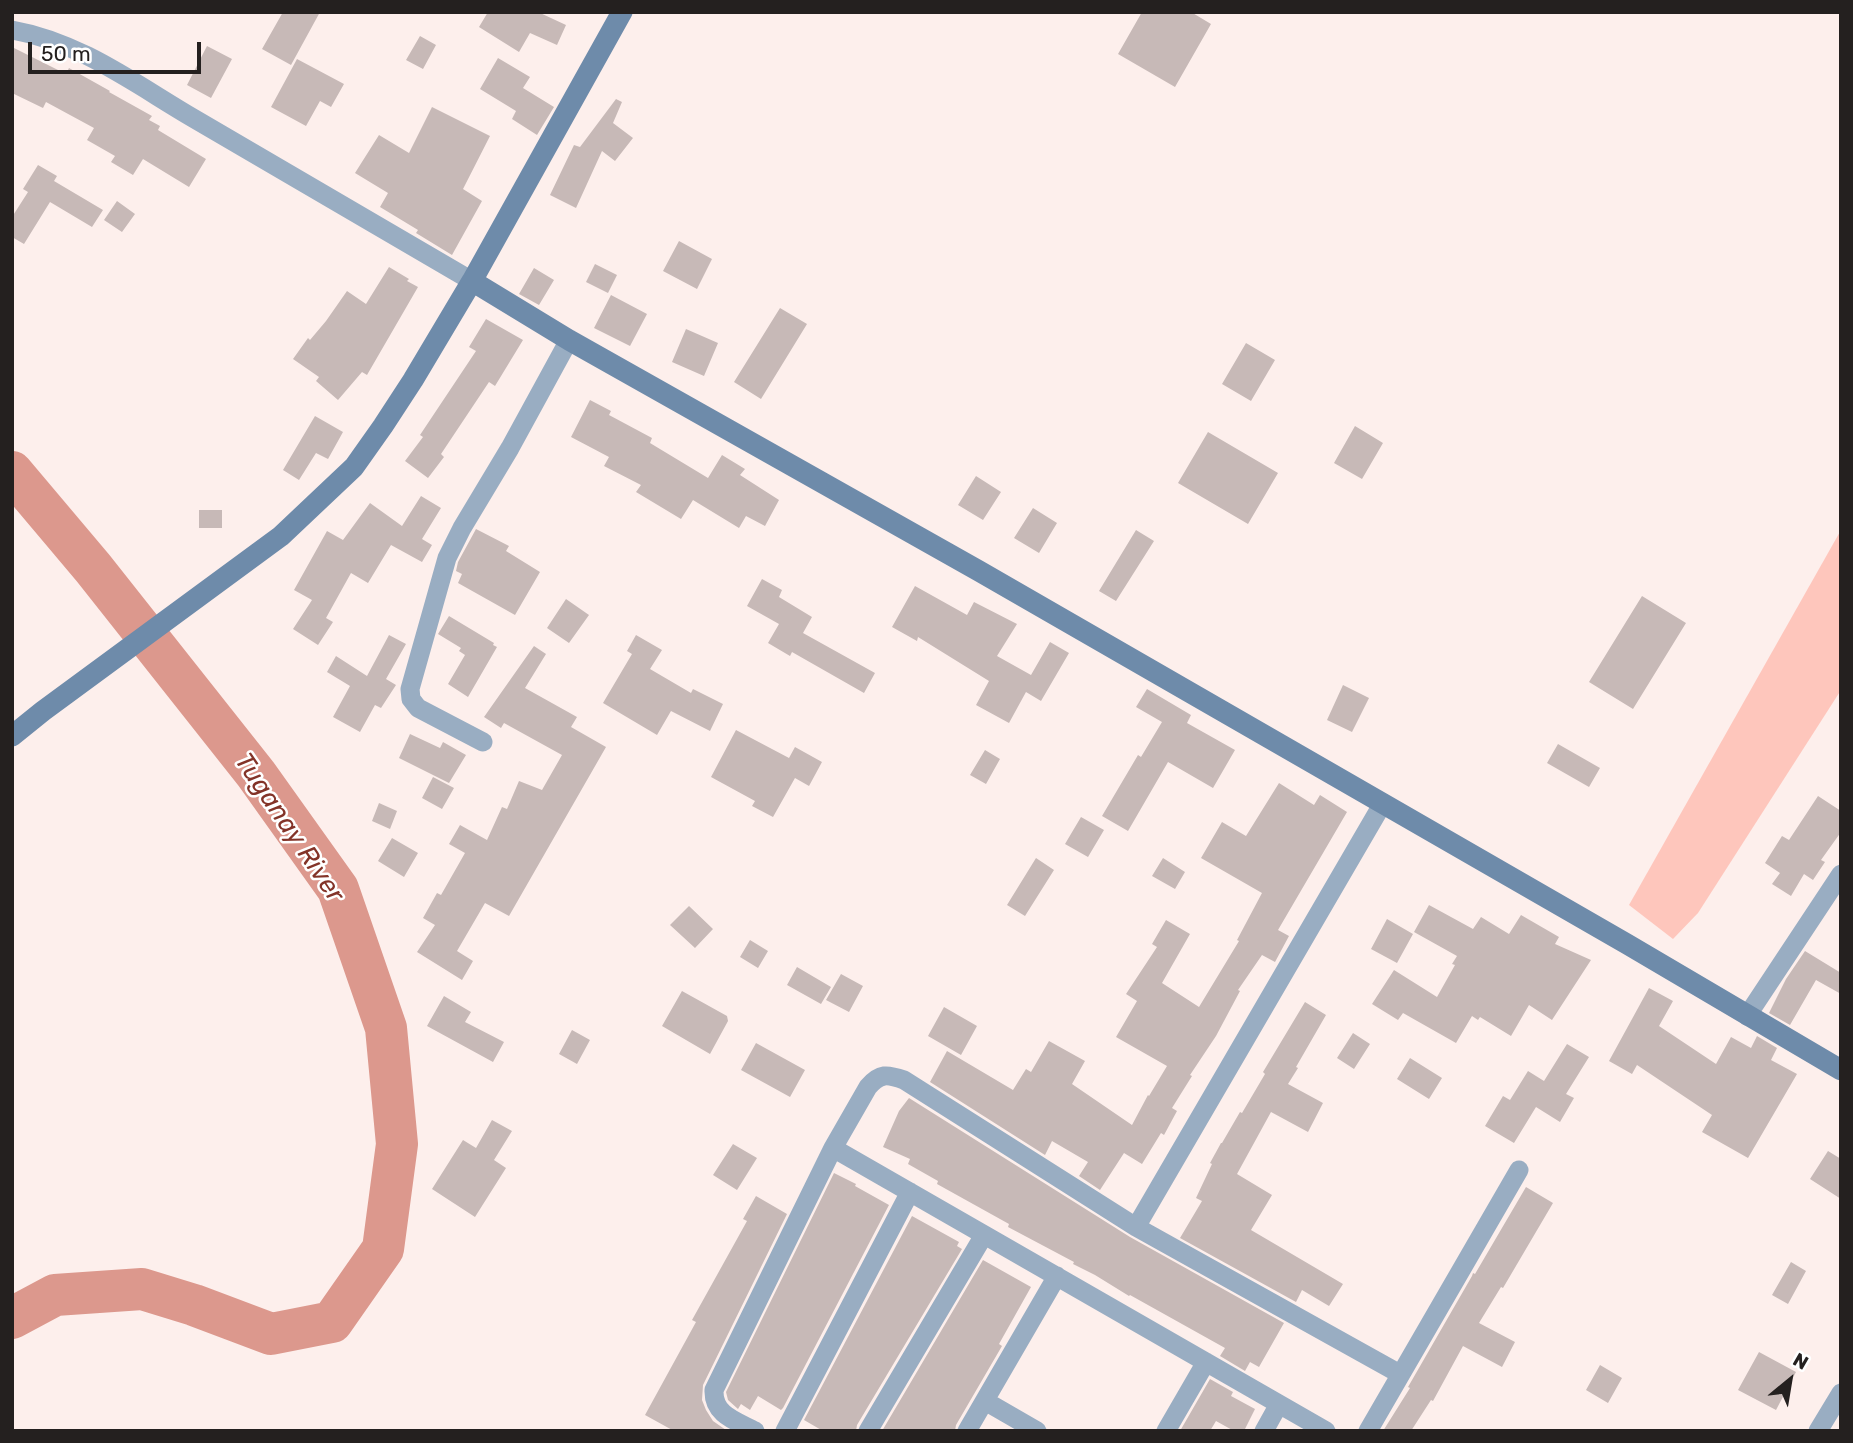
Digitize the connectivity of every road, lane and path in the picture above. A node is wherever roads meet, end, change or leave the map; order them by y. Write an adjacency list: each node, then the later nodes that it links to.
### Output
1 (622, 12): 3 (street)
2 (12, 30): 3 (street)
3 (472, 281): 4 (street); 5 (street)
4 (569, 340): 6 (street); 7 (street)
5 (12, 736)
6 (483, 742)
7 (1383, 803): 9 (street); 14 (street)
8 (1841, 874): 9 (street)
9 (1747, 1016): 10 (street)
10 (1841, 1070)
11 (833, 1148): 13 (street); 14 (street); 22 (street)
12 (1519, 1170): 18 (street)
13 (910, 1192): 15 (street); 23 (street)
14 (1136, 1227): 18 (street)
15 (984, 1235): 16 (street); 24 (street)
16 (1057, 1276): 17 (street); 20 (street)
17 (1206, 1362): 21 (street); 27 (street)
18 (1400, 1374): 30 (street)
19 (1841, 1392): 31 (street)
20 (985, 1401): 25 (street); 26 (street)
21 (1279, 1404): 28 (street); 29 (street)
22 (755, 1431)
23 (785, 1431)
24 (868, 1431)
25 (967, 1431)
26 (1037, 1431)
27 (1166, 1431)
28 (1264, 1431)
29 (1326, 1431)
30 (1368, 1431)
31 (1818, 1431)

